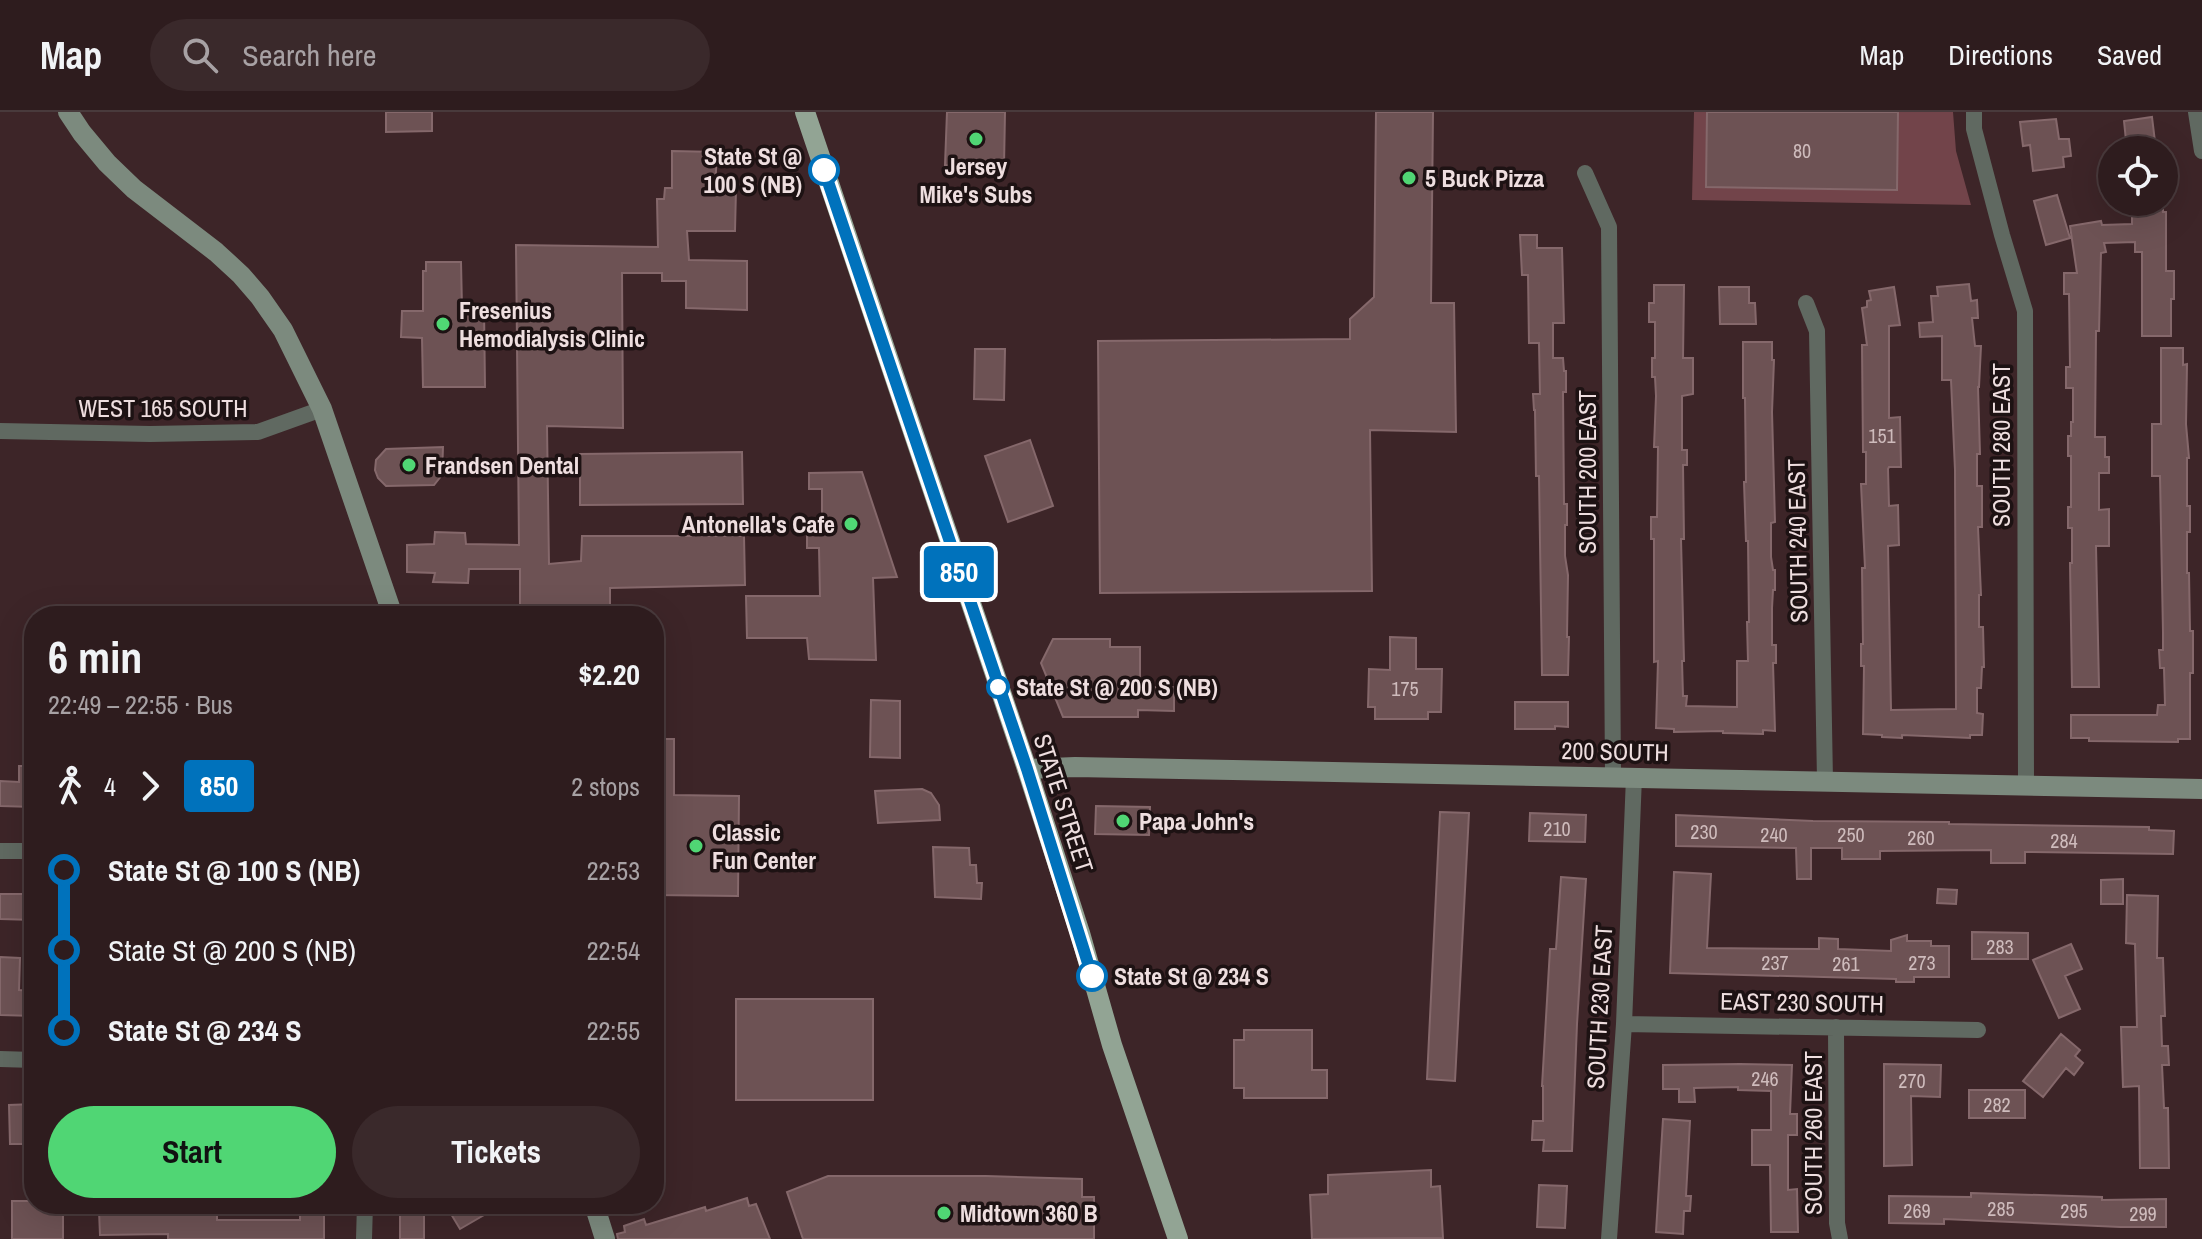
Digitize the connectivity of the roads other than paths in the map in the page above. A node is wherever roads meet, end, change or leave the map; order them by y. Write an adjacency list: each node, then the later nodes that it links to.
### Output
1 (68, 112): 8 (street)
2 (805, 112): 11 (main road, STATE STREET)
3 (1974, 112): 15 (street, SOUTH 280 EAST)
4 (2196, 112): 5 (street)
5 (2202, 151)
6 (1585, 173): 12 (street, SOUTH 200 EAST)
7 (1806, 303): 14 (street, SOUTH 240 EAST)
8 (322, 409): 9 (street, WEST 165 SOUTH); 10 (street)
9 (0, 431)
10 (390, 606)
11 (1027, 769): 12 (street, 200 SOUTH); 28 (main road, STATE STREET)
12 (1613, 777): 13 (street, 200 SOUTH)
13 (1634, 777): 14 (street, 200 SOUTH); 19 (street, SOUTH 230 EAST)
14 (1825, 781): 15 (street, 200 SOUTH)
15 (2026, 785): 16 (street, 200 SOUTH)
16 (2202, 789)
17 (0, 851): 18 (street)
18 (24, 851)
19 (1624, 1024): 20 (street, EAST 230 SOUTH); 29 (street, SOUTH 230 EAST)
20 (1836, 1027): 21 (street, EAST 230 SOUTH); 30 (street, SOUTH 260 EAST)
21 (1978, 1030)
22 (0, 1059): 23 (street)
23 (24, 1060)
24 (365, 1214): 26 (street)
25 (597, 1214): 27 (street)
26 (364, 1239)
27 (605, 1239)
28 (1178, 1239)
29 (1609, 1239)
30 (1840, 1239)

